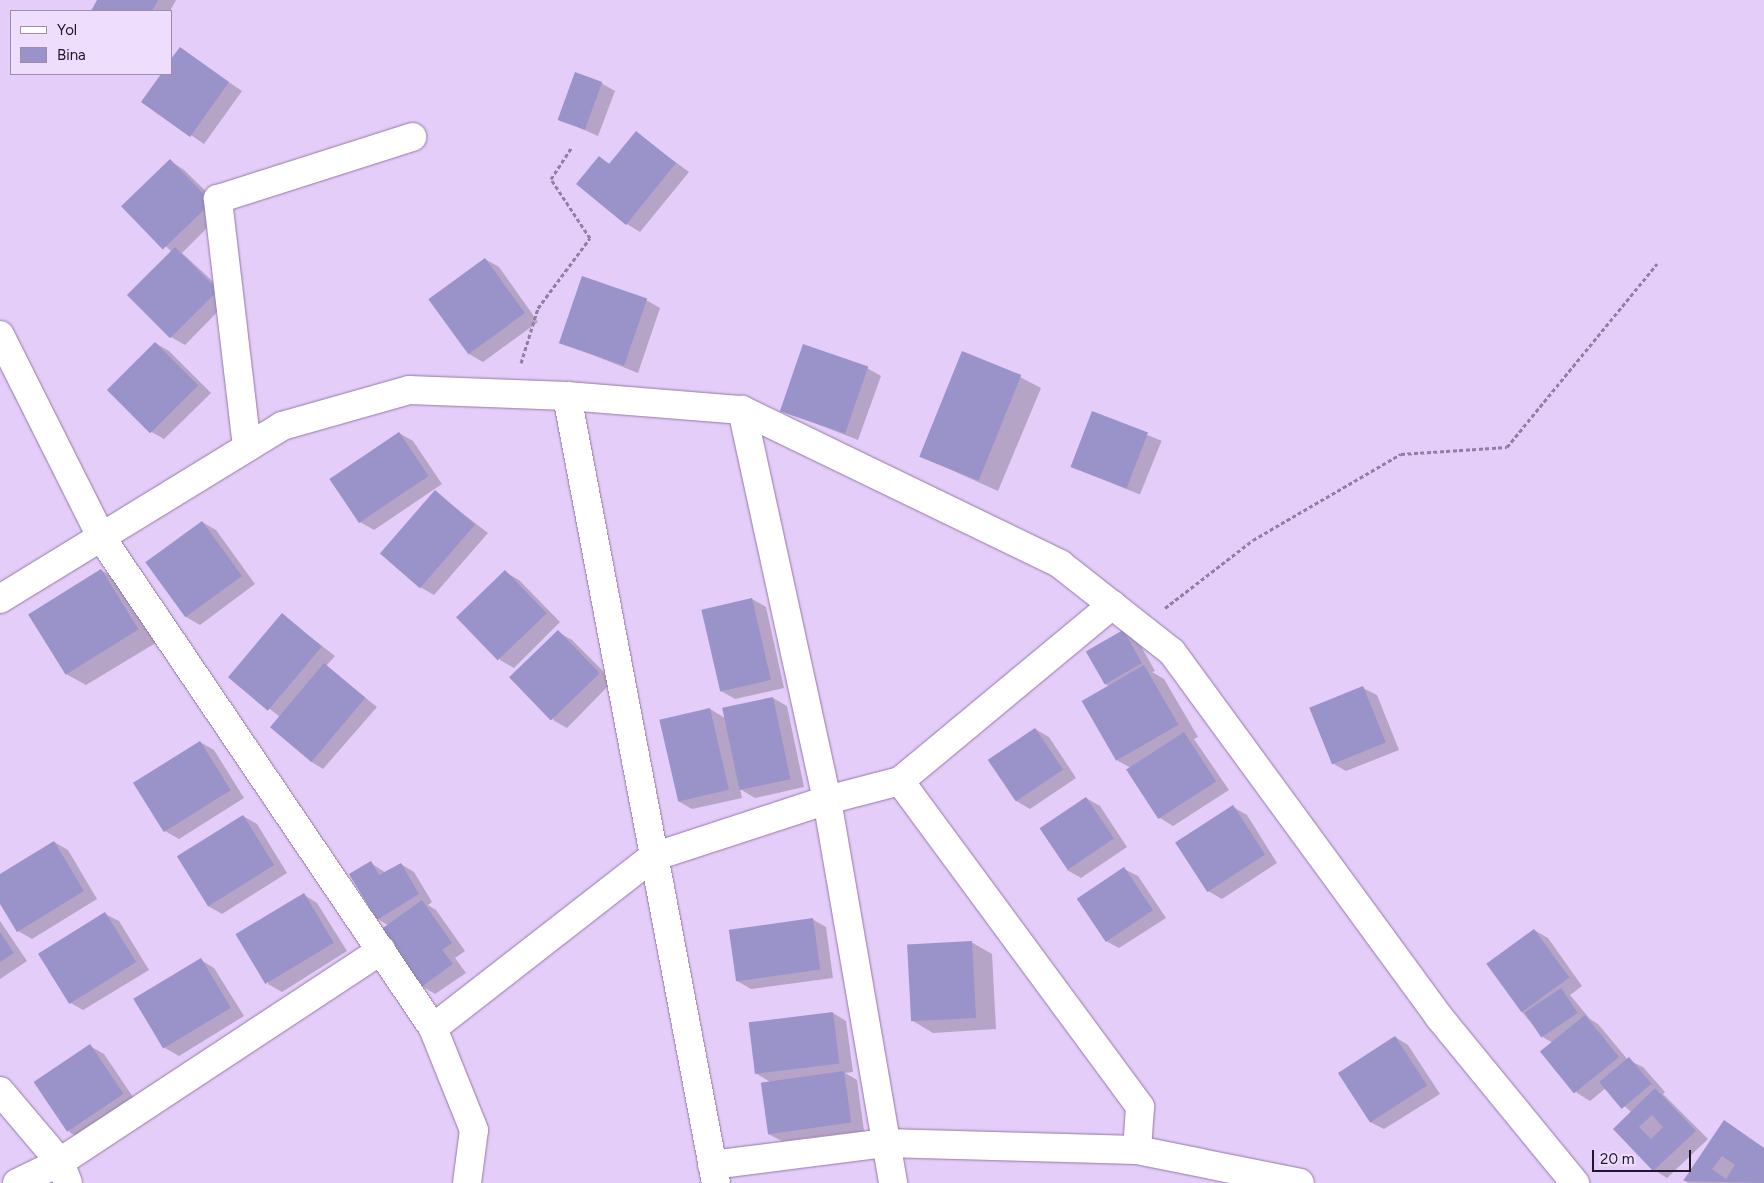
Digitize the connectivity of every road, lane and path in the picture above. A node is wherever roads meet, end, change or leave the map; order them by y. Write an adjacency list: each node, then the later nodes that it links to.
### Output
1 (412, 137): 8 (street)
2 (572, 147): 5 (path)
3 (1657, 264): 12 (path)
4 (0, 335): 9 (street)
5 (512, 394): 6 (street); 8 (street)
6 (567, 396): 7 (street); 15 (street)
7 (742, 410): 11 (street); 14 (street)
8 (247, 447): 9 (street)
9 (101, 537): 10 (street); 16 (street)
10 (0, 598)
11 (1112, 605): 12 (street); 13 (street)
12 (1140, 627): 27 (street)
13 (900, 781): 14 (street); 20 (street)
14 (827, 800): 15 (street); 19 (street)
15 (652, 856): 17 (street); 22 (street)
16 (381, 950): 17 (street); 21 (street)
17 (433, 1028): 24 (street)
18 (0, 1091): 21 (street)
19 (885, 1143): 20 (street); 22 (street); 25 (street)
20 (1137, 1150): 26 (street)
21 (64, 1172): 23 (street)
22 (714, 1174)
23 (17, 1183)
24 (467, 1183)
25 (893, 1183)
26 (1300, 1183)
27 (1575, 1183)

